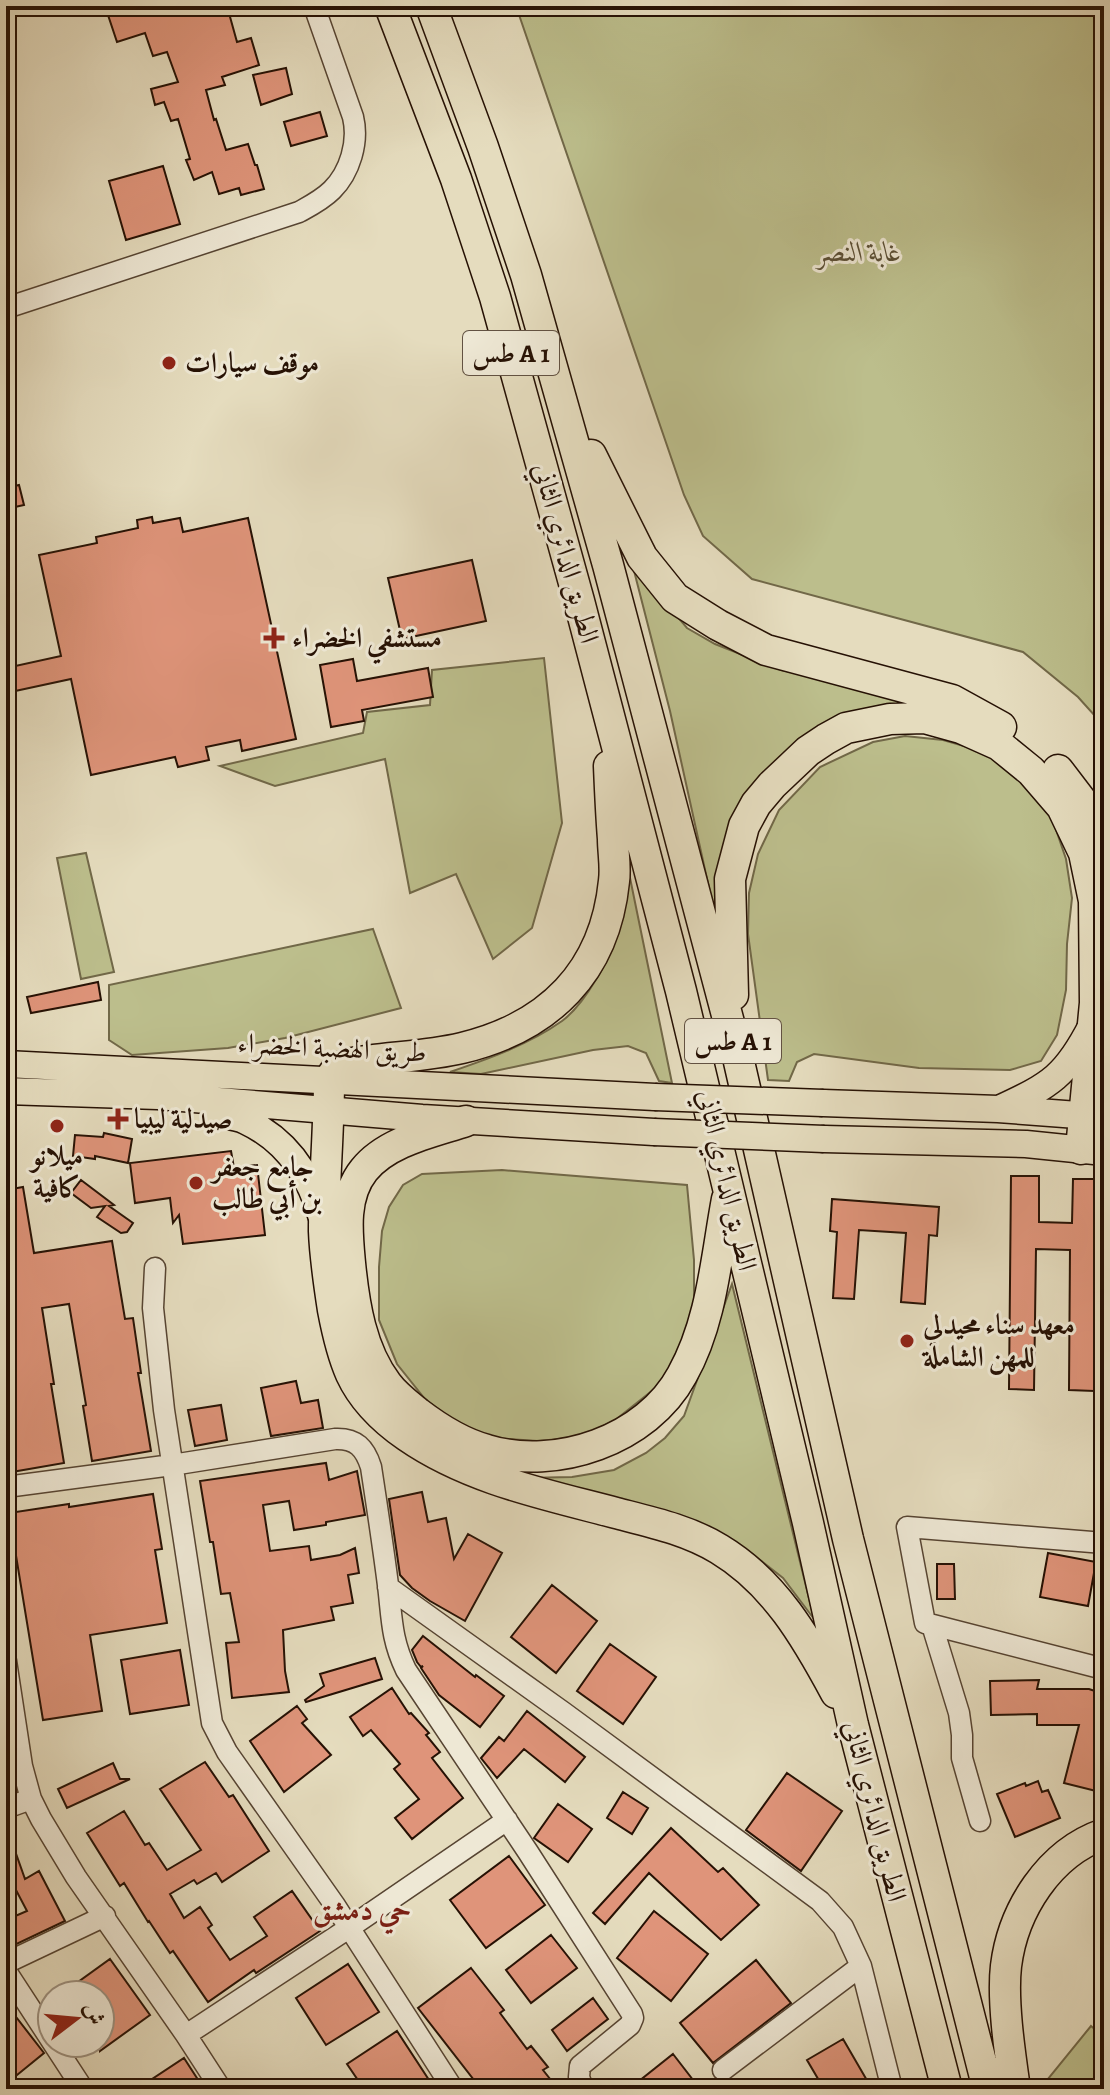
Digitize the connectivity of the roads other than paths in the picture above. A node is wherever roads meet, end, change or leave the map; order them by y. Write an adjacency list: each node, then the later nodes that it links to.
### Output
1 (314, 6): 4 (street)
2 (390, 6): 6 (highway, الطريق الدائري الثاني / طس A 1)
3 (431, 6): 5 (highway, الطريق الدائري الثاني / طس A 1)
4 (6, 308)
5 (559, 392): 7 (highway); 9 (highway, الطريق الدائري الثاني / طس A 1)
6 (607, 708): 11 (highway); 19 (highway, الطريق الدائري الثاني / طس A 1)
7 (1104, 851)
8 (1093, 1022): 9 (highway); 14 (main road); 16 (highway)
9 (737, 1053): 48 (highway, الطريق الدائري الثاني / طس A 1)
10 (6, 1064): 11 (main road, طريق الهضبة الخضراء)
11 (329, 1080): 14 (main road, طريق الهضبة الخضراء, bridge); 15 (highway)
12 (6, 1091): 13 (main road)
13 (121, 1095): 15 (main road); 20 (main road)
14 (998, 1109): 16 (main road, طريق الهضبة الخضراء)
15 (329, 1110): 17 (main road); 20 (highway)
16 (1094, 1116): 18 (highway)
17 (466, 1121): 18 (main road, bridge); 19 (highway)
18 (1092, 1151)
19 (729, 1190): 29 (highway, الطريق الدائري الثاني / طس A 1)
20 (324, 1231): 29 (highway)
21 (155, 1268): 22 (street)
22 (172, 1465): 23 (street); 25 (street); 36 (street)
23 (6, 1487)
24 (1104, 1543): 26 (street)
25 (388, 1587): 32 (street); 38 (street)
26 (932, 1625): 28 (street); 33 (street)
27 (6, 1661): 30 (street)
28 (1104, 1669)
29 (853, 1725): 47 (highway, الطريق الدائري الثاني)
30 (31, 1799): 31 (street); 35 (street)
31 (6, 1808)
32 (507, 1820): 36 (street); 45 (street)
33 (980, 1821)
34 (1104, 1834): 49 (highway)
35 (105, 1916): 37 (street); 40 (street)
36 (349, 1928): 40 (street); 44 (street)
37 (6, 1963)
38 (861, 1966): 41 (street); 46 (street)
39 (6, 1971): 42 (street)
40 (186, 2035): 43 (street)
41 (723, 2070)
42 (83, 2089)
43 (221, 2089)
44 (453, 2089)
45 (583, 2089)
46 (892, 2089)
47 (947, 2089)
48 (988, 2089)
49 (1015, 2089)

